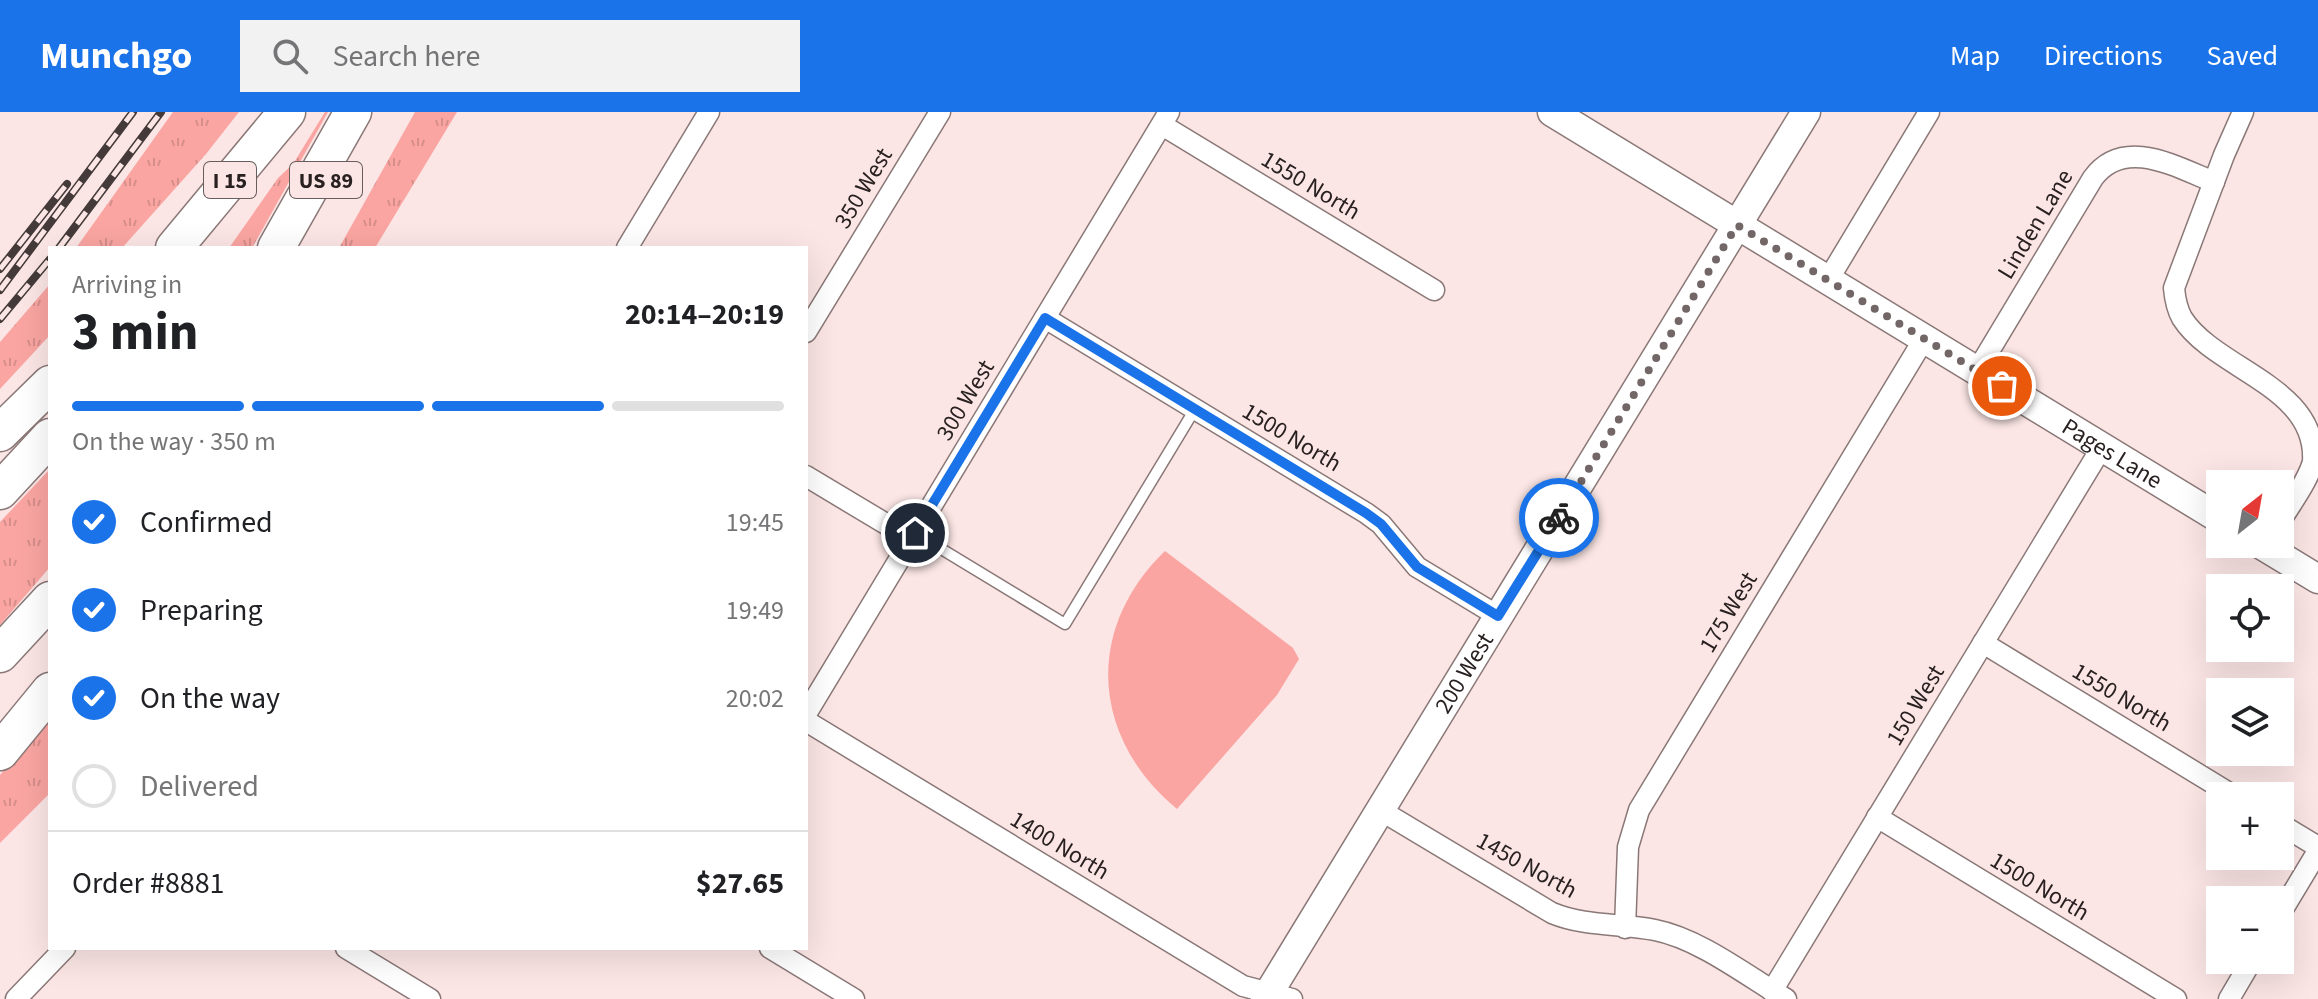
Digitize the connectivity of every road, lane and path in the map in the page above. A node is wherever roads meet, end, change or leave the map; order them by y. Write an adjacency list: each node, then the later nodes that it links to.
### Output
1 (288, 112): 12 (highway, I 15); 13 (highway, US 89)
2 (353, 112): 14 (highway); 15 (highway, US 89)
3 (709, 112): 16 (street)
4 (940, 112): 20 (street, 350 West)
5 (1552, 112): 11 (main road, Pages Lane)
6 (1929, 112): 17 (street)
7 (2243, 112): 10 (street)
8 (1806, 113): 11 (main road, 200 West)
9 (1165, 118): 18 (street, 1550 North); 19 (street, 300 West)
10 (2214, 182): 22 (street, Linden Lane); 30 (street)
11 (1737, 225): 17 (main road, Pages Lane); 36 (main road, 200 West)
12 (176, 246)
13 (205, 246)
14 (277, 246)
15 (299, 246)
16 (628, 246)
17 (1828, 280): 21 (main road, Pages Lane)
18 (1434, 290)
19 (1045, 318): 24 (street, 1500 North); 32 (street, 300 West)
20 (808, 329)
21 (1924, 339): 22 (main road, Pages Lane); 49 (street, 175 West)
22 (1977, 371): 27 (main road, Pages Lane)
23 (48, 386): 25 (highway)
24 (1195, 409): 32 (lane); 36 (street, 1500 North)
25 (0, 433)
26 (48, 439): 29 (highway)
27 (2102, 447): 31 (main road, Pages Lane); 37 (street, 150 West)
28 (808, 477): 32 (street)
29 (0, 491)
30 (2294, 498)
31 (2206, 510)
32 (913, 536): 40 (street, 300 West)
33 (2285, 558): 34 (main road)
34 (2318, 579)
35 (48, 602): 38 (highway)
36 (1498, 616): 44 (main road, 200 West)
37 (1983, 643): 43 (street, 1550 North); 45 (street, 150 West)
38 (0, 654)
39 (48, 693): 42 (highway)
40 (808, 711)
41 (808, 722): 55 (street, 1400 North)
42 (0, 752)
43 (2211, 782)
44 (1380, 810): 49 (street, 1450 North); 55 (main road, 200 West)
45 (1877, 817): 54 (street, 150 West); 59 (street, 1500 North)
46 (2294, 833): 47 (street)
47 (2318, 849): 48 (street)
48 (2294, 890)
49 (1625, 928): 54 (street, 1450 North)
50 (63, 950): 56 (street)
51 (349, 950): 57 (street)
52 (773, 950): 58 (street)
53 (2244, 974): 60 (street)
54 (1779, 995)
55 (1275, 997)
56 (16, 999)
57 (430, 999)
58 (854, 999)
59 (2176, 999)
60 (2229, 999)

